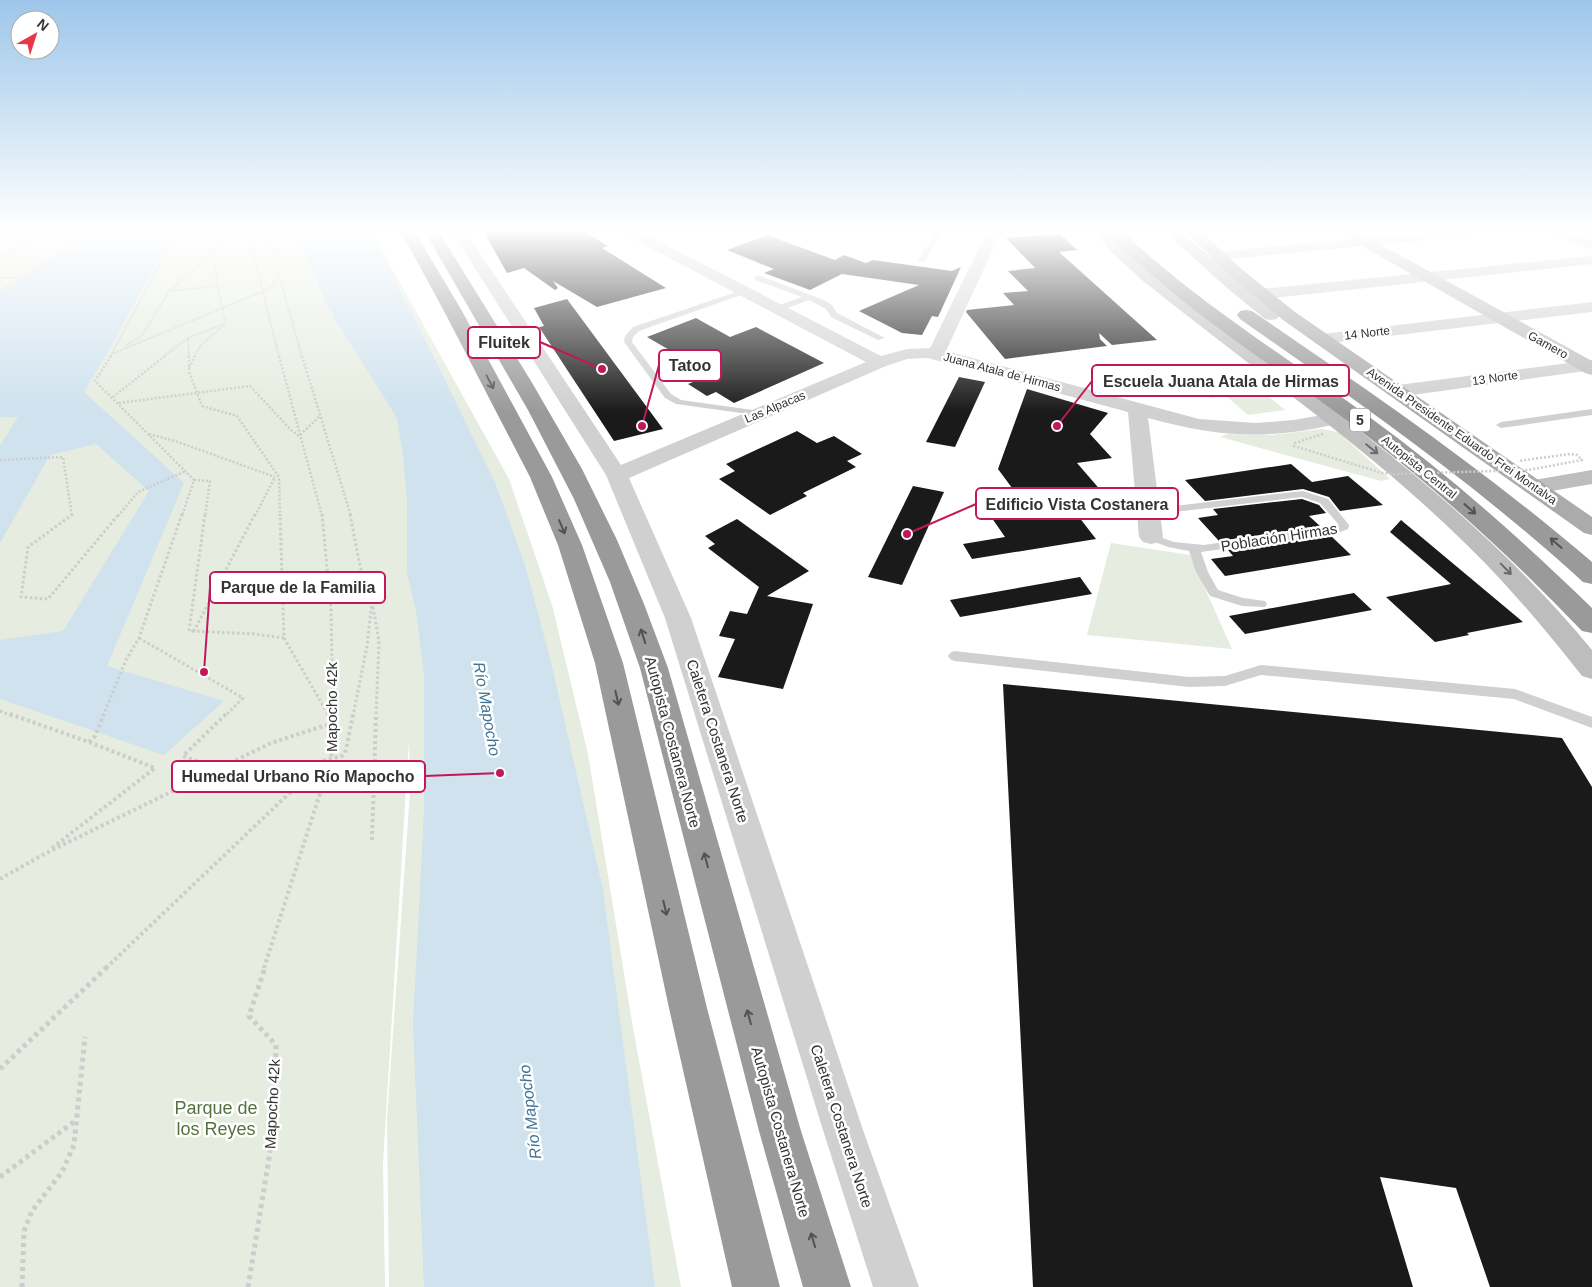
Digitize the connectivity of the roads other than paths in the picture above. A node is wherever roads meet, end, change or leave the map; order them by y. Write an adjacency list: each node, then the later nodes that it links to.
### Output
1 (442, 292): 45 (highway, one-way to 45)
2 (468, 292): 46 (highway, Autopista Costanera Norte, one-way to 2)
3 (498, 292): 32 (street, Caletera Costanera Norte)
4 (745, 292): 16 (street); 27 (lane)
5 (793, 292): 13 (lane)
6 (965, 292): 21 (street)
7 (1165, 292): 30 (main road)
8 (1183, 292): 41 (highway, Autopista Central / 5, one-way to 41)
9 (1242, 292): 17 (main road)
10 (1281, 292): 12 (street)
11 (1455, 292): 18 (main road, Gamero)
12 (1262, 294): 20 (main road, Avenida Presidente Eduardo Frei Montalva)
13 (808, 298): 16 (lane); 19 (lane)
14 (1227, 302): 31 (highway, Autopista Central / 5)
15 (1592, 307): 18 (street, 14 Norte)
16 (777, 309): 22 (street)
17 (1271, 315): 28 (main road); 31 (highway)
18 (1501, 318): 20 (street, 14 Norte); 23 (main road, Gamero)
19 (881, 338)
20 (1322, 339): 24 (main road, Avenida Presidente Eduardo Frei Montalva)
21 (936, 354): 22 (street, Las Alpacas); 25 (street, Juana Atala de Hirmas)
22 (880, 362): 27 (street, Las Alpacas)
23 (1590, 366): 24 (street, 13 Norte)
24 (1398, 391): 28 (main road, Avenida Presidente Eduardo Frei Montalva)
25 (1137, 408): 30 (street, Juana Atala de Hirmas); 35 (street, Población Hirmas)
26 (1592, 412): 29 (lane)
27 (760, 414): 32 (street, Las Alpacas)
28 (1440, 422): 34 (main road, Avenida Presidente Eduardo Frei Montalva)
29 (1501, 425)
30 (1328, 427): 43 (main road, one-way to 43)
31 (1430, 443): 39 (highway, Autopista Central / 5, one-way to 31)
32 (617, 475): 47 (street, Caletera Costanera Norte)
33 (1592, 477): 34 (main road)
34 (1534, 487): 36 (main road, Avenida Presidente Eduardo Frei Montalva)
35 (1149, 512): 37 (street, Población Hirmas); 38 (lane, Población Hirmas)
36 (1592, 528)
37 (1150, 537): 38 (lane, Población Hirmas)
38 (1194, 549): 40 (lane)
39 (1592, 576)
40 (1261, 604)
41 (1592, 624)
42 (954, 656): 44 (lane)
43 (1592, 669)
44 (1592, 723)
45 (756, 1287)
46 (827, 1287)
47 (896, 1287)

